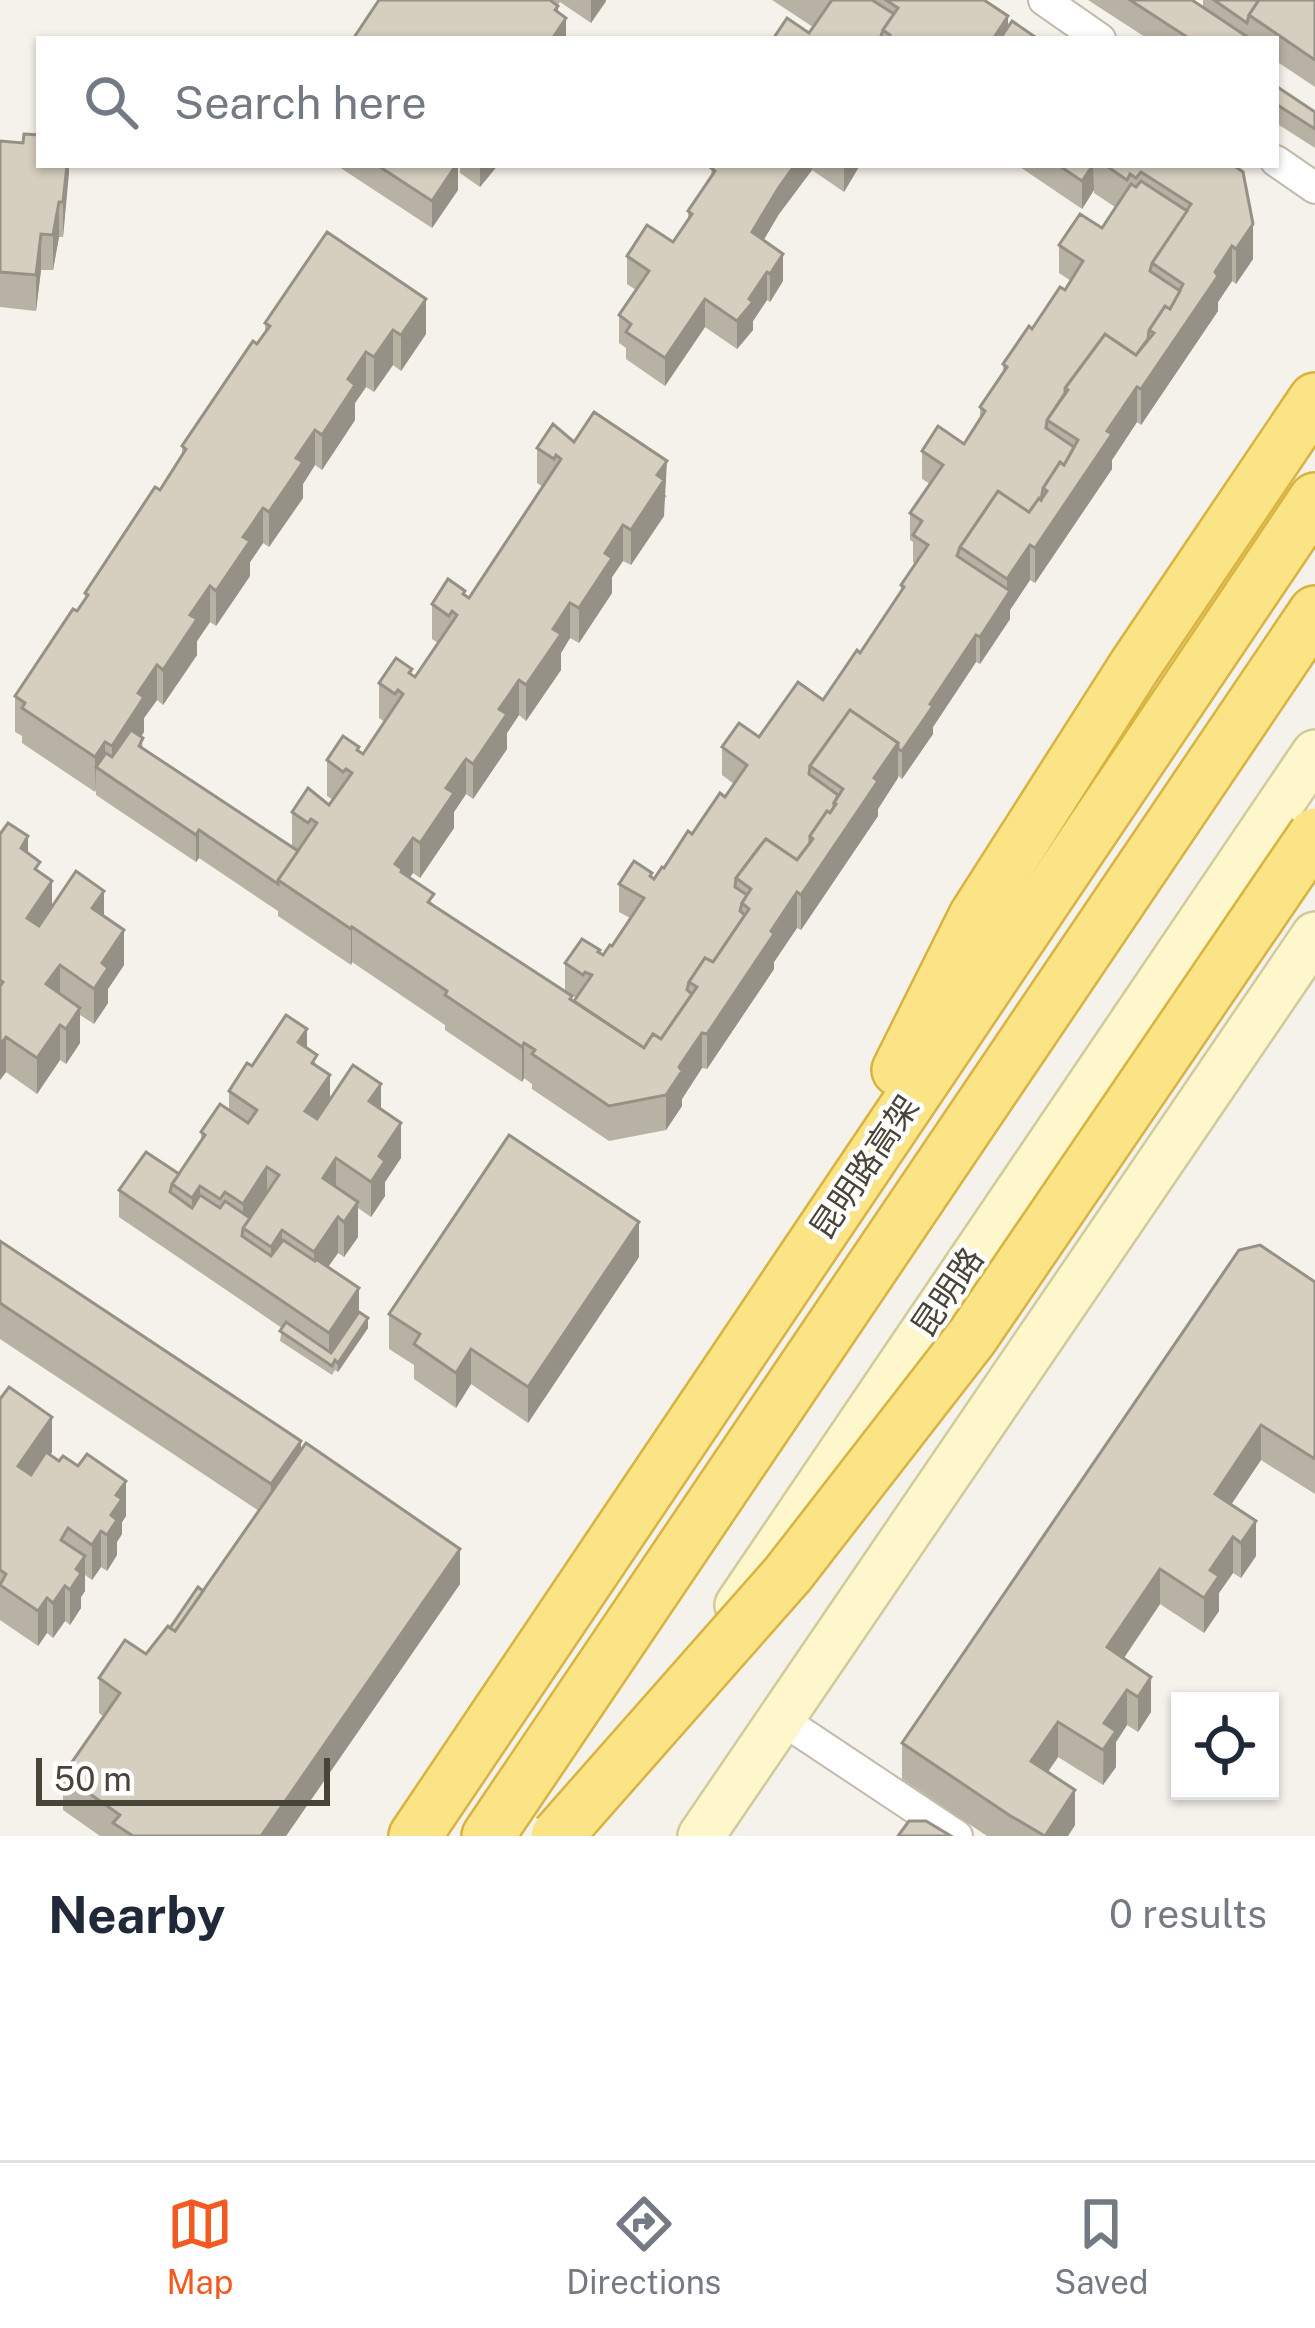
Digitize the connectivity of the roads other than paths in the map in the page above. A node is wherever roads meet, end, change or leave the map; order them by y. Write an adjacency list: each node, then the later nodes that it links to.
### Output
1 (1044, 0): 2 (street)
2 (1096, 36)
3 (1279, 163): 4 (street)
4 (1315, 188)
5 (1315, 399): 11 (highway)
6 (1315, 499): 11 (highway, 昆明路高架)
7 (1315, 612): 14 (highway, 昆明路高架)
8 (1315, 753): 16 (main road, 昆明路)
9 (1315, 834): 15 (highway, bridge)
10 (1315, 934): 12 (main road)
11 (807, 1252): 13 (highway, 昆明路高架)
12 (781, 1719): 17 (main road); 18 (street)
13 (415, 1836)
14 (488, 1836)
15 (556, 1836)
16 (585, 1836)
17 (701, 1836)
18 (957, 1836)

